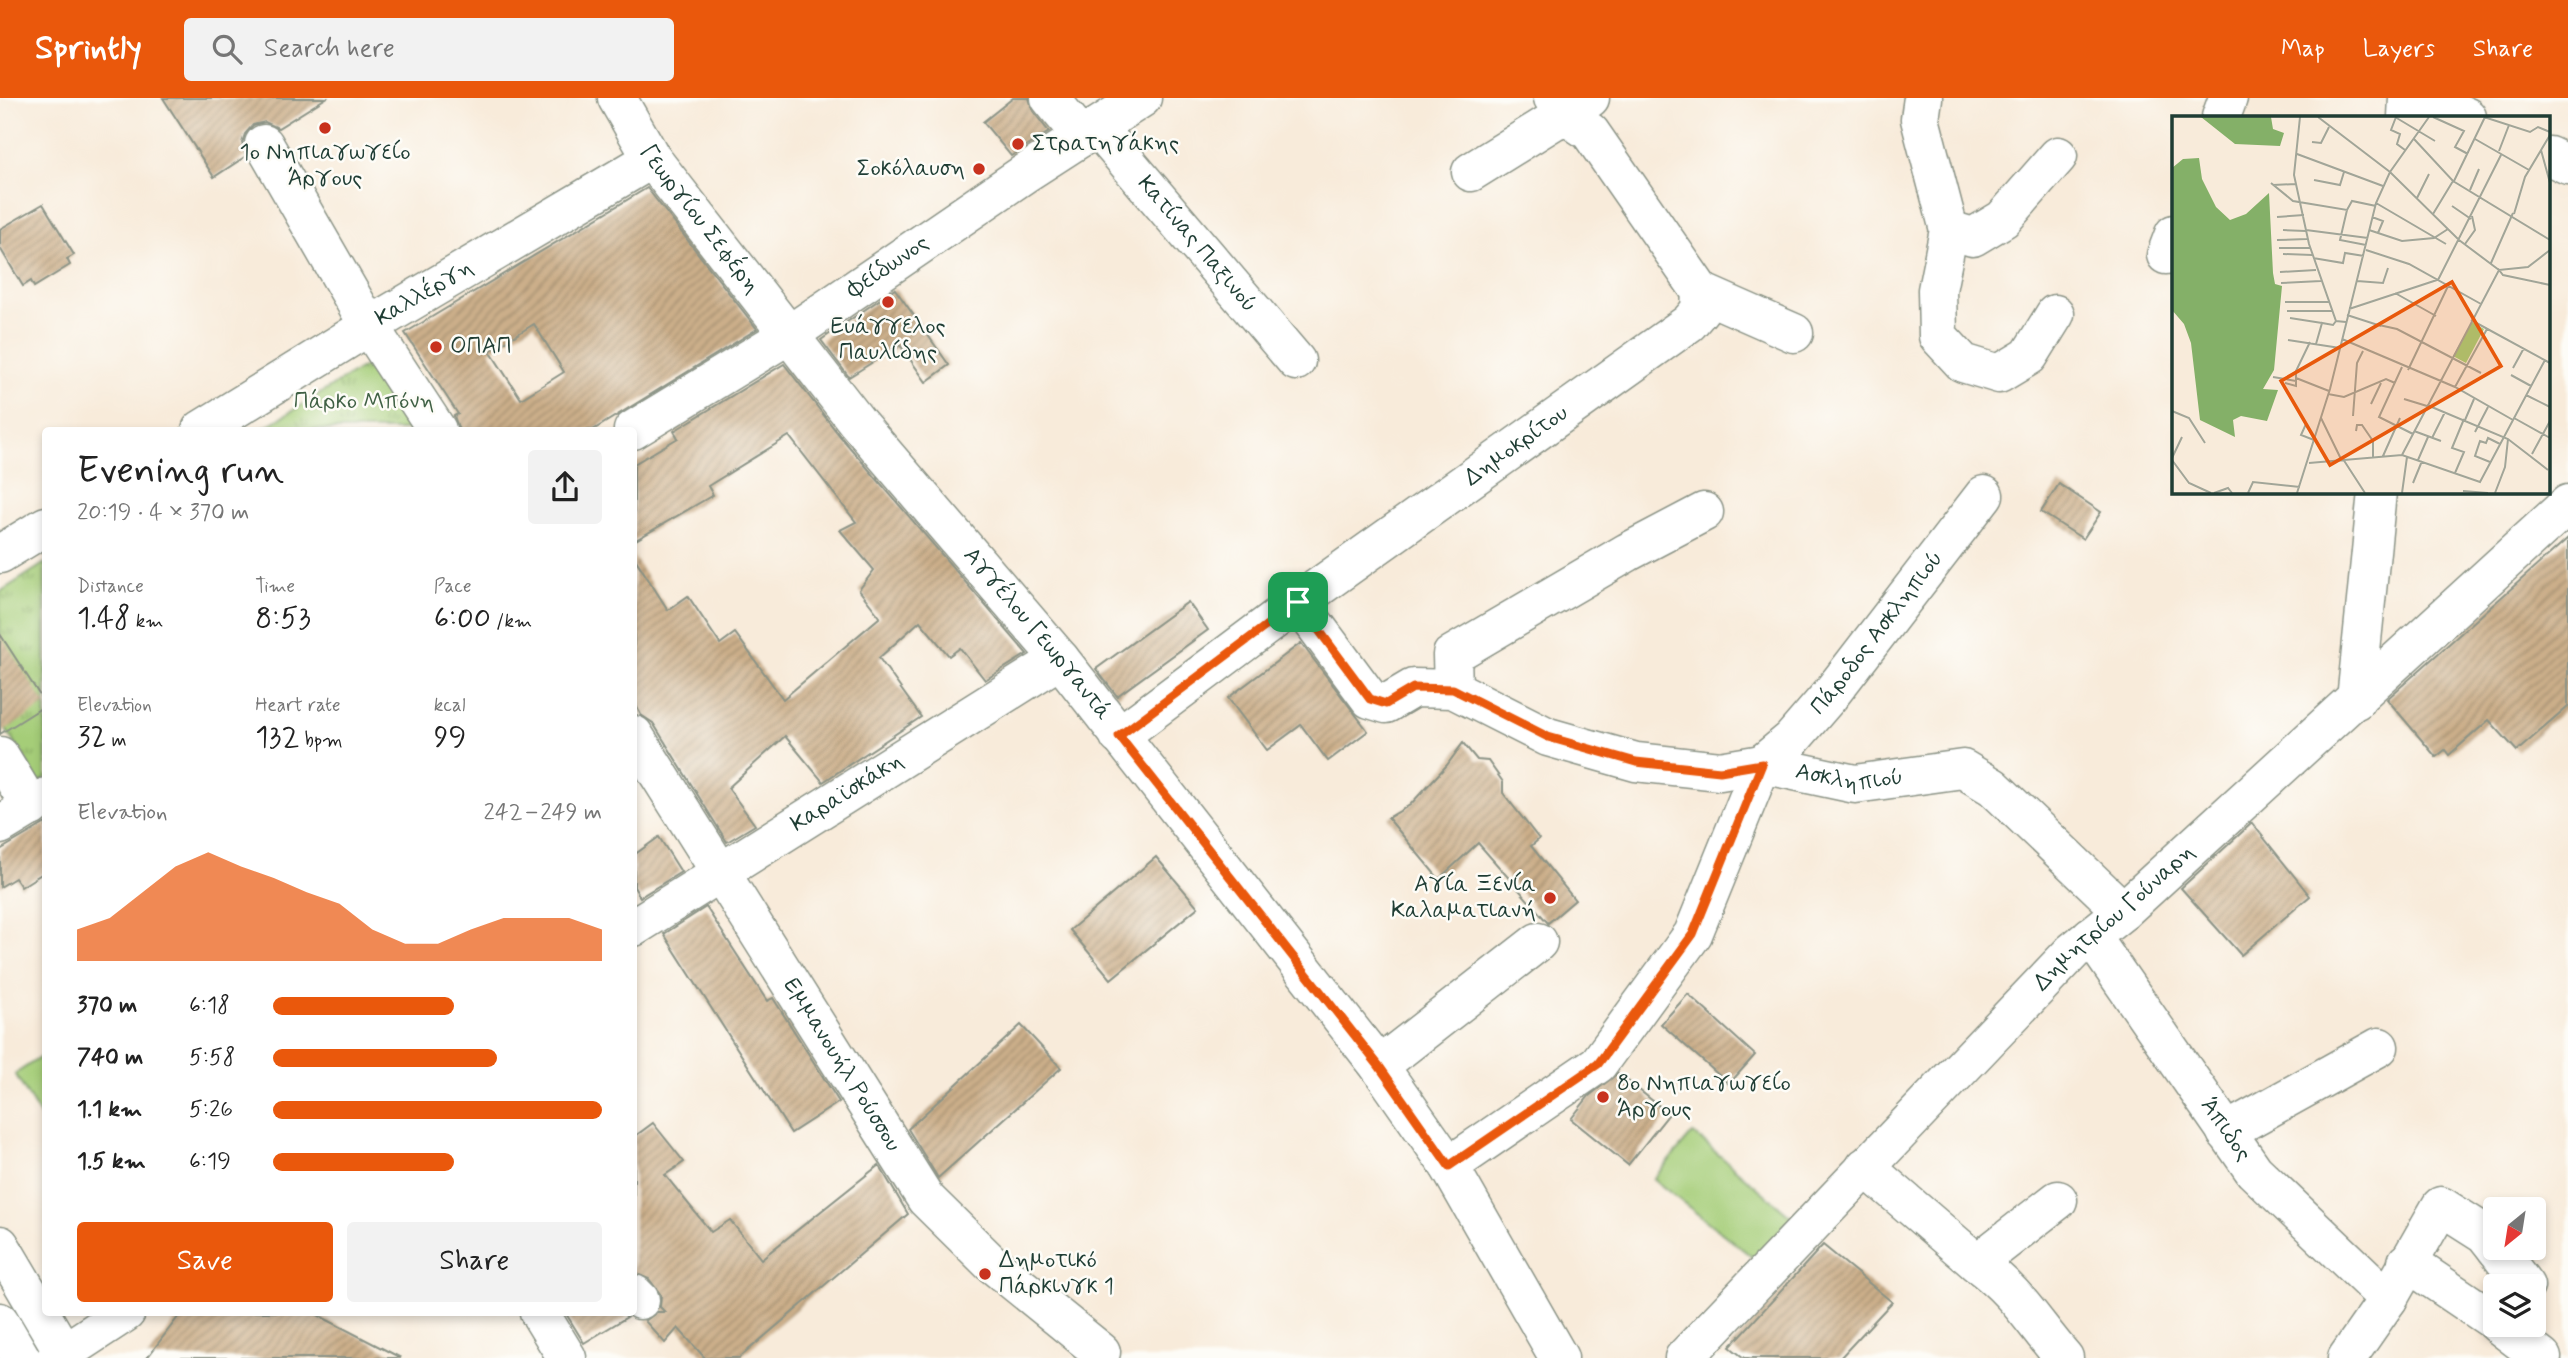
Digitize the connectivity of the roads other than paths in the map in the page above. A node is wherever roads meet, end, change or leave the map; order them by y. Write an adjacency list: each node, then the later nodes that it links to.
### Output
1 (617, 98): 16 (street, Γεωργίου Σεφέρη)
2 (1050, 98): 12 (street, Κατίνας Παξινού)
3 (1142, 98): 12 (street, Φείδωνος)
4 (1923, 98): 19 (street)
5 (2228, 98): 9 (street)
6 (2408, 98): 10 (street)
7 (2426, 98): 11 (street)
8 (1569, 103): 18 (street); 20 (street)
9 (2221, 116)
10 (2407, 116)
11 (2465, 116)
12 (1089, 132): 24 (street, Φείδωνος); 25 (street, Κατίνας Παξινού)
13 (264, 144): 22 (street)
14 (2058, 156): 19 (street)
15 (2550, 156): 17 (street)
16 (652, 159): 22 (street, Καλλέργη); 24 (street, Γεωργίου Σεφέρη)
17 (2568, 165)
18 (1471, 172)
19 (1949, 230): 21 (street)
20 (1701, 292): 23 (street); 35 (street, Δημοκρίτου)
21 (2055, 314)
22 (369, 326): 26 (street, Καλλέργη); 27 (street)
23 (1794, 333)
24 (790, 334): 28 (street, Φείδωνος); 36 (street, Αγγέλου Γεωργαντά)
25 (1296, 361)
26 (206, 427)
27 (435, 427)
28 (637, 428)
29 (2377, 494): 38 (street)
30 (1984, 495): 42 (street, Πάροδος Ασκληπιού)
31 (2568, 504): 38 (street, Δημητρίου Γούναρη)
32 (1704, 512): 37 (street)
33 (42, 528): 34 (street)
34 (0, 554)
35 (1298, 602): 37 (street, Ασκληπιού); 39 (street, Δημοκρίτου)
36 (1060, 659): 39 (street, Αγγέλου Γεωργαντά); 44 (street, Καραϊσκάκη)
37 (1453, 689): 42 (street, Ασκληπιού)
38 (2356, 700): 45 (street, Δημητρίου Γούναρη)
39 (1119, 736): 50 (street, Αγγέλου Γεωργαντά)
40 (637, 740): 44 (street, Εμμανουήλ Ρούσσου)
41 (0, 756): 43 (street)
42 (1762, 764): 45 (street, Ασκληπιού); 52 (street)
43 (26, 810)
44 (723, 873): 46 (street, Καραϊσκάκη); 67 (street, Εμμανουήλ Ρούσσου)
45 (2123, 911): 47 (street, Δημητρίου Γούναρη)
46 (637, 925)
47 (2091, 936): 51 (street, Άπιδος); 53 (street, Δημητρίου Γούναρη)
48 (1538, 942): 50 (street)
49 (2379, 1047): 51 (street)
50 (1379, 1066): 52 (street, Αγγέλου Γεωργαντά)
51 (2226, 1132): 60 (street, Άπιδος)
52 (1449, 1166): 71 (street, Αγγέλου Γεωργαντά)
53 (1865, 1167): 58 (street); 66 (street, Δημητρίου Γούναρη)
54 (2058, 1200): 58 (street)
55 (2483, 1233): 57 (street)
56 (0, 1245): 68 (street)
57 (2407, 1262): 60 (street); 61 (street)
58 (1977, 1263): 72 (street)
59 (1051, 1296): 67 (street)
60 (2388, 1299): 73 (street)
61 (2483, 1314)
62 (120, 1316): 68 (street)
63 (541, 1316): 70 (street)
64 (0, 1322): 69 (street)
65 (2515, 1337): 74 (street)
66 (1697, 1354)
67 (1104, 1355)
68 (63, 1357)
69 (21, 1358)
70 (567, 1358)
71 (1559, 1358)
72 (2064, 1358)
73 (2347, 1358)
74 (2542, 1358)

